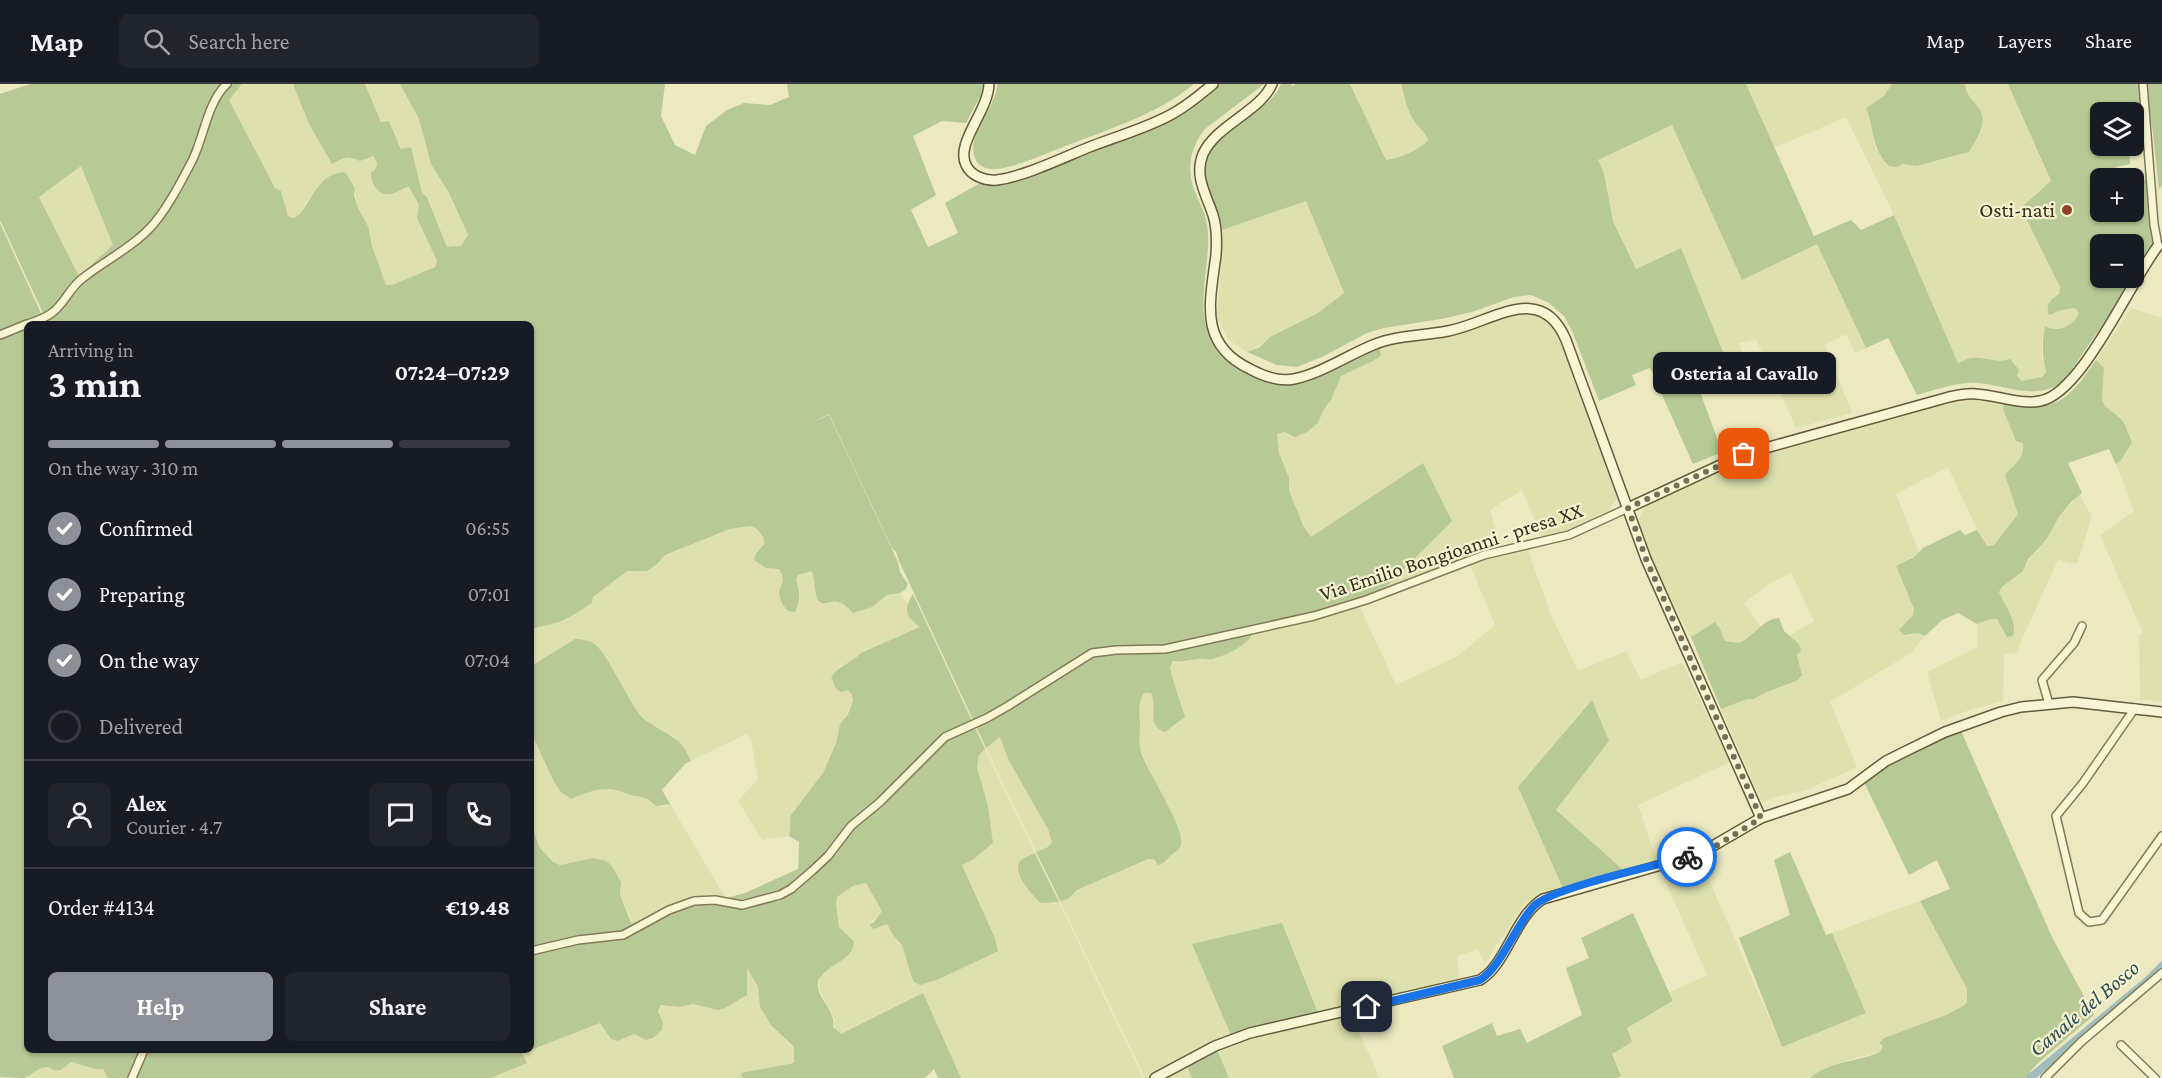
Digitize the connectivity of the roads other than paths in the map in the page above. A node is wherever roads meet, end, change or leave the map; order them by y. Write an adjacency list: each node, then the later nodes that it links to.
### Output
1 (226, 84): 7 (street)
2 (988, 84): 3 (main road)
3 (1213, 84)
4 (1272, 84): 10 (main road)
5 (2143, 84): 6 (street)
6 (2160, 244): 10 (main road, Via Emilio Bongioanni - presa XX)
7 (34, 321)
8 (24, 325): 9 (street)
9 (0, 335)
10 (1628, 508): 15 (main road); 17 (street, Via Emilio Bongioanni - presa XX)
11 (2082, 626): 12 (street)
12 (2049, 704): 13 (main road); 15 (main road)
13 (2135, 708): 14 (main road); 16 (street)
14 (2162, 712)
15 (1761, 818): 22 (main road)
16 (2162, 836)
17 (534, 950)
18 (2162, 973): 23 (street)
19 (2121, 1045): 24 (street)
20 (143, 1053): 21 (street)
21 (132, 1078)
22 (1155, 1078)
23 (2045, 1078)
24 (2155, 1078)

